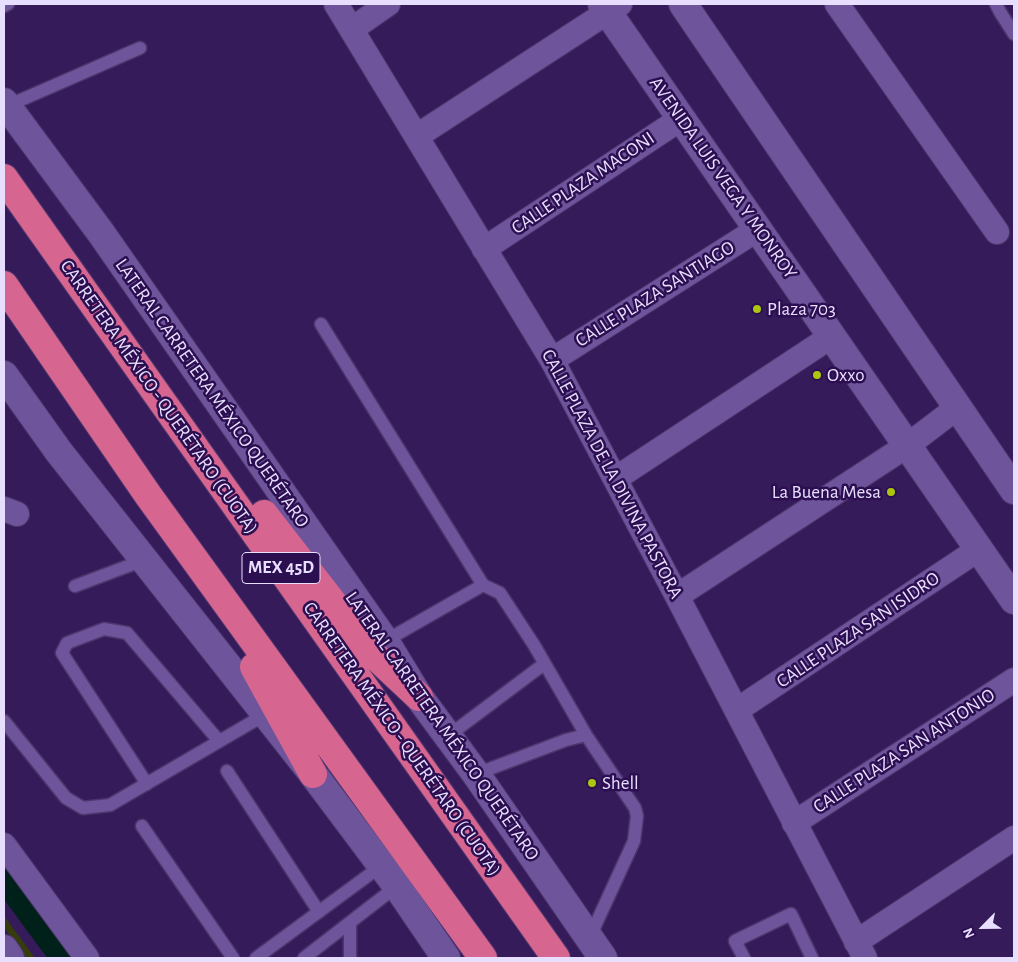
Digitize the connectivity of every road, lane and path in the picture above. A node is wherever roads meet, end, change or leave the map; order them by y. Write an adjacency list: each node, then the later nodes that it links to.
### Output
1 (8, 4): 7 (lane)
2 (336, 4): 9 (street, CALLE PLAZA DE LA DIVINA PASTORA)
3 (388, 4): 9 (street)
4 (683, 4): 24 (main road)
5 (837, 4): 17 (street)
6 (996, 4): 10 (lane)
7 (4, 6)
8 (610, 6): 13 (main road, AVENIDA LUIS VEGA Y MONROY); 14 (street)
9 (352, 29): 14 (street, CALLE PLAZA DE LA DIVINA PASTORA)
10 (1014, 34)
11 (140, 48): 12 (lane)
12 (5, 104): 36 (main road, LATERAL CARRETERA MÉXICO QUERÉTARO)
13 (682, 118): 16 (main road, AVENIDA LUIS VEGA Y MONROY); 18 (street, CALLE PLAZA MACONI)
14 (417, 136): 18 (street, CALLE PLAZA DE LA DIVINA PASTORA)
15 (4, 178): 25 (highway, CARRETERA MÉXICO - QUERÉTARO (CUOTA) / MEX 45D)
16 (758, 229): 21 (main road, AVENIDA LUIS VEGA Y MONROY); 22 (street, CALLE PLAZA SANTIAGO)
17 (997, 232)
18 (484, 249): 22 (street, CALLE PLAZA DE LA DIVINA PASTORA)
19 (4, 285): 29 (highway, MEX 45D)
20 (321, 324): 32 (lane)
21 (832, 336): 26 (main road, AVENIDA LUIS VEGA Y MONROY); 27 (street)
22 (552, 360): 27 (street, CALLE PLAZA DE LA DIVINA PASTORA)
23 (4, 375): 31 (main road)
24 (958, 408): 26 (street); 28 (main road)
25 (180, 425): 39 (highway); 68 (highway, CARRETERA MÉXICO - QUERÉTARO (CUOTA) / MEX 45D)
26 (908, 445): 30 (main road, AVENIDA LUIS VEGA Y MONROY); 34 (street)
27 (615, 479): 34 (street, CALLE PLAZA DE LA DIVINA PASTORA)
28 (1014, 490)
29 (148, 496): 47 (highway); 67 (highway, MEX 45D)
30 (979, 549): 35 (main road, AVENIDA LUIS VEGA Y MONROY); 40 (street, CALLE PLAZA SAN ISIDRO)
31 (144, 560): 33 (lane); 41 (main road)
32 (483, 585): 36 (lane); 37 (lane)
33 (75, 586)
34 (677, 596): 40 (street, CALLE PLAZA DE LA DIVINA PASTORA)
35 (1014, 600)
36 (385, 642): 39 (main road, LATERAL CARRETERA MÉXICO QUERÉTARO)
37 (544, 664): 43 (lane); 44 (lane)
38 (1014, 680): 50 (street, CALLE PLAZA SAN ANTONIO)
39 (419, 697): 44 (main road, LATERAL CARRETERA MÉXICO QUERÉTARO)
40 (737, 710): 50 (street, CALLE PLAZA DE LA DIVINA PASTORA)
41 (266, 714): 45 (lane); 47 (main road)
42 (4, 721): 49 (lane)
43 (586, 734): 48 (lane); 58 (lane)
44 (448, 736): 48 (main road, LATERAL CARRETERA MÉXICO QUERÉTARO)
45 (219, 741): 49 (lane); 49 (lane)
46 (227, 771): 55 (lane)
47 (313, 774): 54 (main road)
48 (476, 774): 58 (main road, LATERAL CARRETERA MÉXICO QUERÉTARO)
49 (147, 784)
50 (794, 823): 59 (street, CALLE PLAZA DE LA DIVINA PASTORA)
51 (142, 826): 62 (lane)
52 (1014, 838): 59 (street)
53 (4, 846): 61 (street)
54 (389, 876): 55 (lane); 56 (lane); 66 (main road)
55 (319, 912): 63 (lane)
56 (350, 923): 64 (lane); 65 (lane)
57 (4, 949): 60 (main road)
58 (596, 949)
59 (860, 950)
60 (10, 958)
61 (87, 958)
62 (234, 958)
63 (256, 958)
64 (304, 958)
65 (350, 958)
66 (446, 958)
67 (483, 958)
68 (556, 958)
69 (744, 958): 70 (lane)
70 (812, 958)

